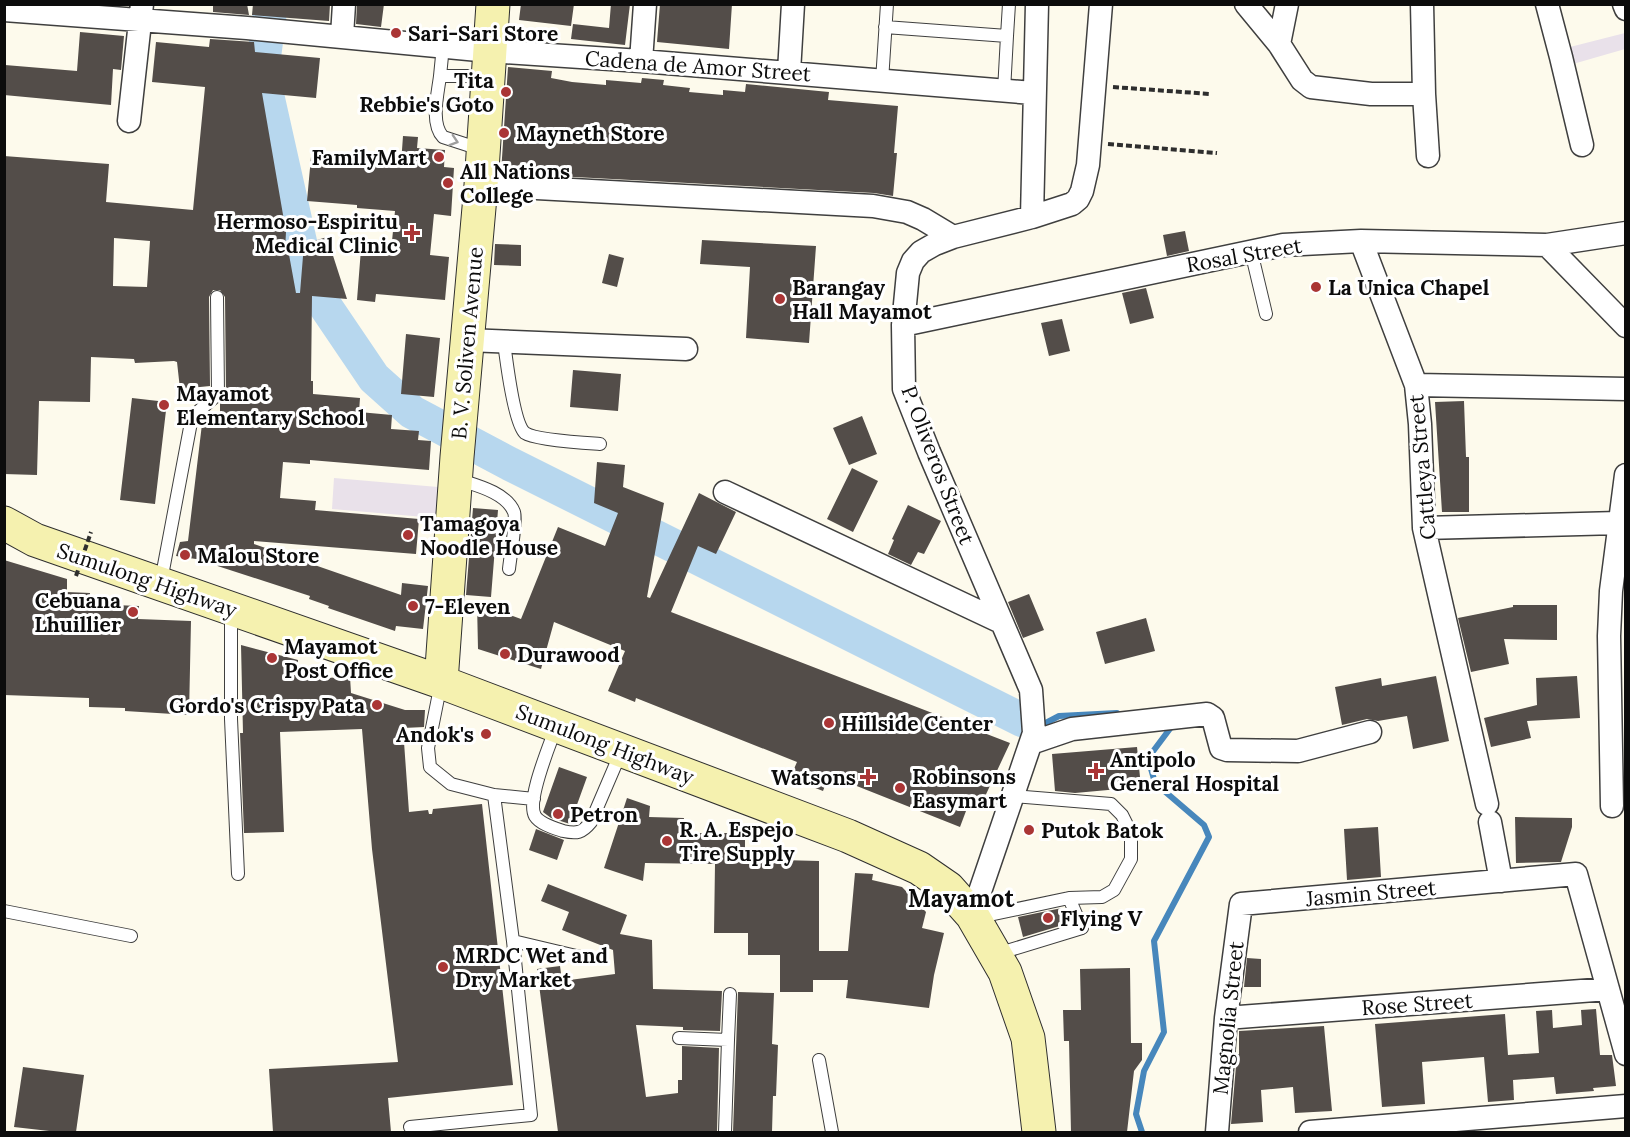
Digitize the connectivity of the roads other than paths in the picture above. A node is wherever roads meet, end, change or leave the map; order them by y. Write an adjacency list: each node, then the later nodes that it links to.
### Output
1 (344, 4): 18 (street)
2 (493, 4): 23 (main road, B. V. Soliven Avenue)
3 (645, 4): 22 (street)
4 (793, 4): 24 (street)
5 (886, 4): 17 (lane)
6 (1009, 4): 19 (lane)
7 (1037, 4): 28 (street)
8 (1101, 4): 35 (street, P. Oliveros Street)
9 (1246, 4): 20 (street)
10 (1287, 4): 20 (street)
11 (1422, 4): 29 (street)
12 (1547, 4): 31 (street)
13 (1624, 4): 14 (street)
14 (1626, 9)
15 (4, 10): 16 (street, Cadena de Amor Street)
16 (141, 12): 18 (street, Cadena de Amor Street); 30 (street)
17 (885, 27): 19 (lane); 26 (lane)
18 (342, 36): 21 (street, Cadena de Amor Street)
19 (1007, 36): 27 (lane)
20 (1279, 44): 29 (street)
21 (443, 46): 23 (street, Cadena de Amor Street); 25 (lane)
22 (641, 61): 23 (street, Cadena de Amor Street); 24 (street, Cadena de Amor Street)
23 (488, 64): 25 (lane); 32 (main road, B. V. Soliven Avenue)
24 (789, 72): 26 (street, Cadena de Amor Street)
25 (440, 76): 32 (lane, one-way to 32)
26 (882, 81): 27 (street, Cadena de Amor Street)
27 (1004, 91): 28 (street, Cadena de Amor Street)
28 (1034, 93): 35 (street)
29 (1424, 94): 33 (street)
30 (129, 122)
31 (1582, 145)
32 (483, 150): 34 (main road, B. V. Soliven Avenue)
33 (1428, 156)
34 (481, 185): 37 (street); 45 (main road, B. V. Soliven Avenue)
35 (1032, 217): 37 (street, P. Oliveros Street)
36 (1626, 233): 39 (street, Rosal Street)
37 (952, 237): 43 (street, P. Oliveros Street)
38 (1361, 242): 39 (street, Rosal Street); 40 (street, Rosal Street); 48 (street, Cattleya Street)
39 (1547, 245): 44 (street)
40 (1251, 251): 42 (lane); 43 (street, Rosal Street)
41 (217, 297): 58 (lane)
42 (1266, 314)
43 (903, 325): 61 (street, P. Oliveros Street)
44 (1626, 326)
45 (467, 340): 46 (street); 51 (main road, B. V. Soliven Avenue)
46 (504, 342): 47 (street); 50 (lane)
47 (686, 349)
48 (1416, 385): 49 (street); 56 (street, Cattleya Street)
49 (1626, 389)
50 (600, 444)
51 (456, 468): 57 (lane); 62 (main road, B. V. Soliven Avenue)
52 (1626, 475): 55 (street)
53 (725, 492): 61 (street)
54 (4, 523): 58 (main road, Sumulong Highway)
55 (1618, 523): 56 (street); 59 (street)
56 (1424, 528): 72 (street, Cattleya Street)
57 (509, 569)
58 (160, 584): 60 (main road, Sumulong Highway)
59 (1618, 591): 70 (street)
60 (231, 609): 62 (main road, Sumulong Highway); 71 (lane)
61 (1001, 622): 65 (street, P. Oliveros Street)
62 (441, 682): 63 (main road, Sumulong Highway); 67 (lane)
63 (557, 726): 66 (main road, Sumulong Highway); 69 (lane)
64 (1370, 732): 65 (street)
65 (1032, 738): 68 (street, P. Oliveros Street)
66 (621, 750): 69 (lane); 76 (main road, Sumulong Highway)
67 (494, 795): 69 (lane); 78 (lane)
68 (1013, 796): 73 (lane); 76 (street, P. Oliveros Street)
69 (534, 800)
70 (1612, 806)
71 (238, 874)
72 (1501, 881): 74 (street, Jasmin Street); 81 (street, Jasmin Street)
73 (1070, 898): 76 (lane); 79 (lane)
74 (1241, 904): 83 (street, Magnolia Street)
75 (4, 911): 77 (lane)
76 (973, 916): 79 (main road, Sumulong Highway)
77 (131, 936)
78 (513, 941): 80 (lane); 89 (lane)
79 (996, 954): 92 (main road, Sumulong Highway)
80 (589, 959)
81 (1608, 989): 83 (street, Rose Street); 86 (street, Jasmin Street)
82 (730, 994): 85 (lane)
83 (1226, 1018): 93 (street, Magnolia Street)
84 (679, 1038): 85 (lane)
85 (728, 1040): 90 (lane)
86 (1626, 1054)
87 (819, 1060): 91 (lane)
88 (1626, 1106): 94 (street)
89 (410, 1127)
90 (725, 1132)
91 (832, 1132)
92 (1039, 1132)
93 (1217, 1132)
94 (1310, 1132)

